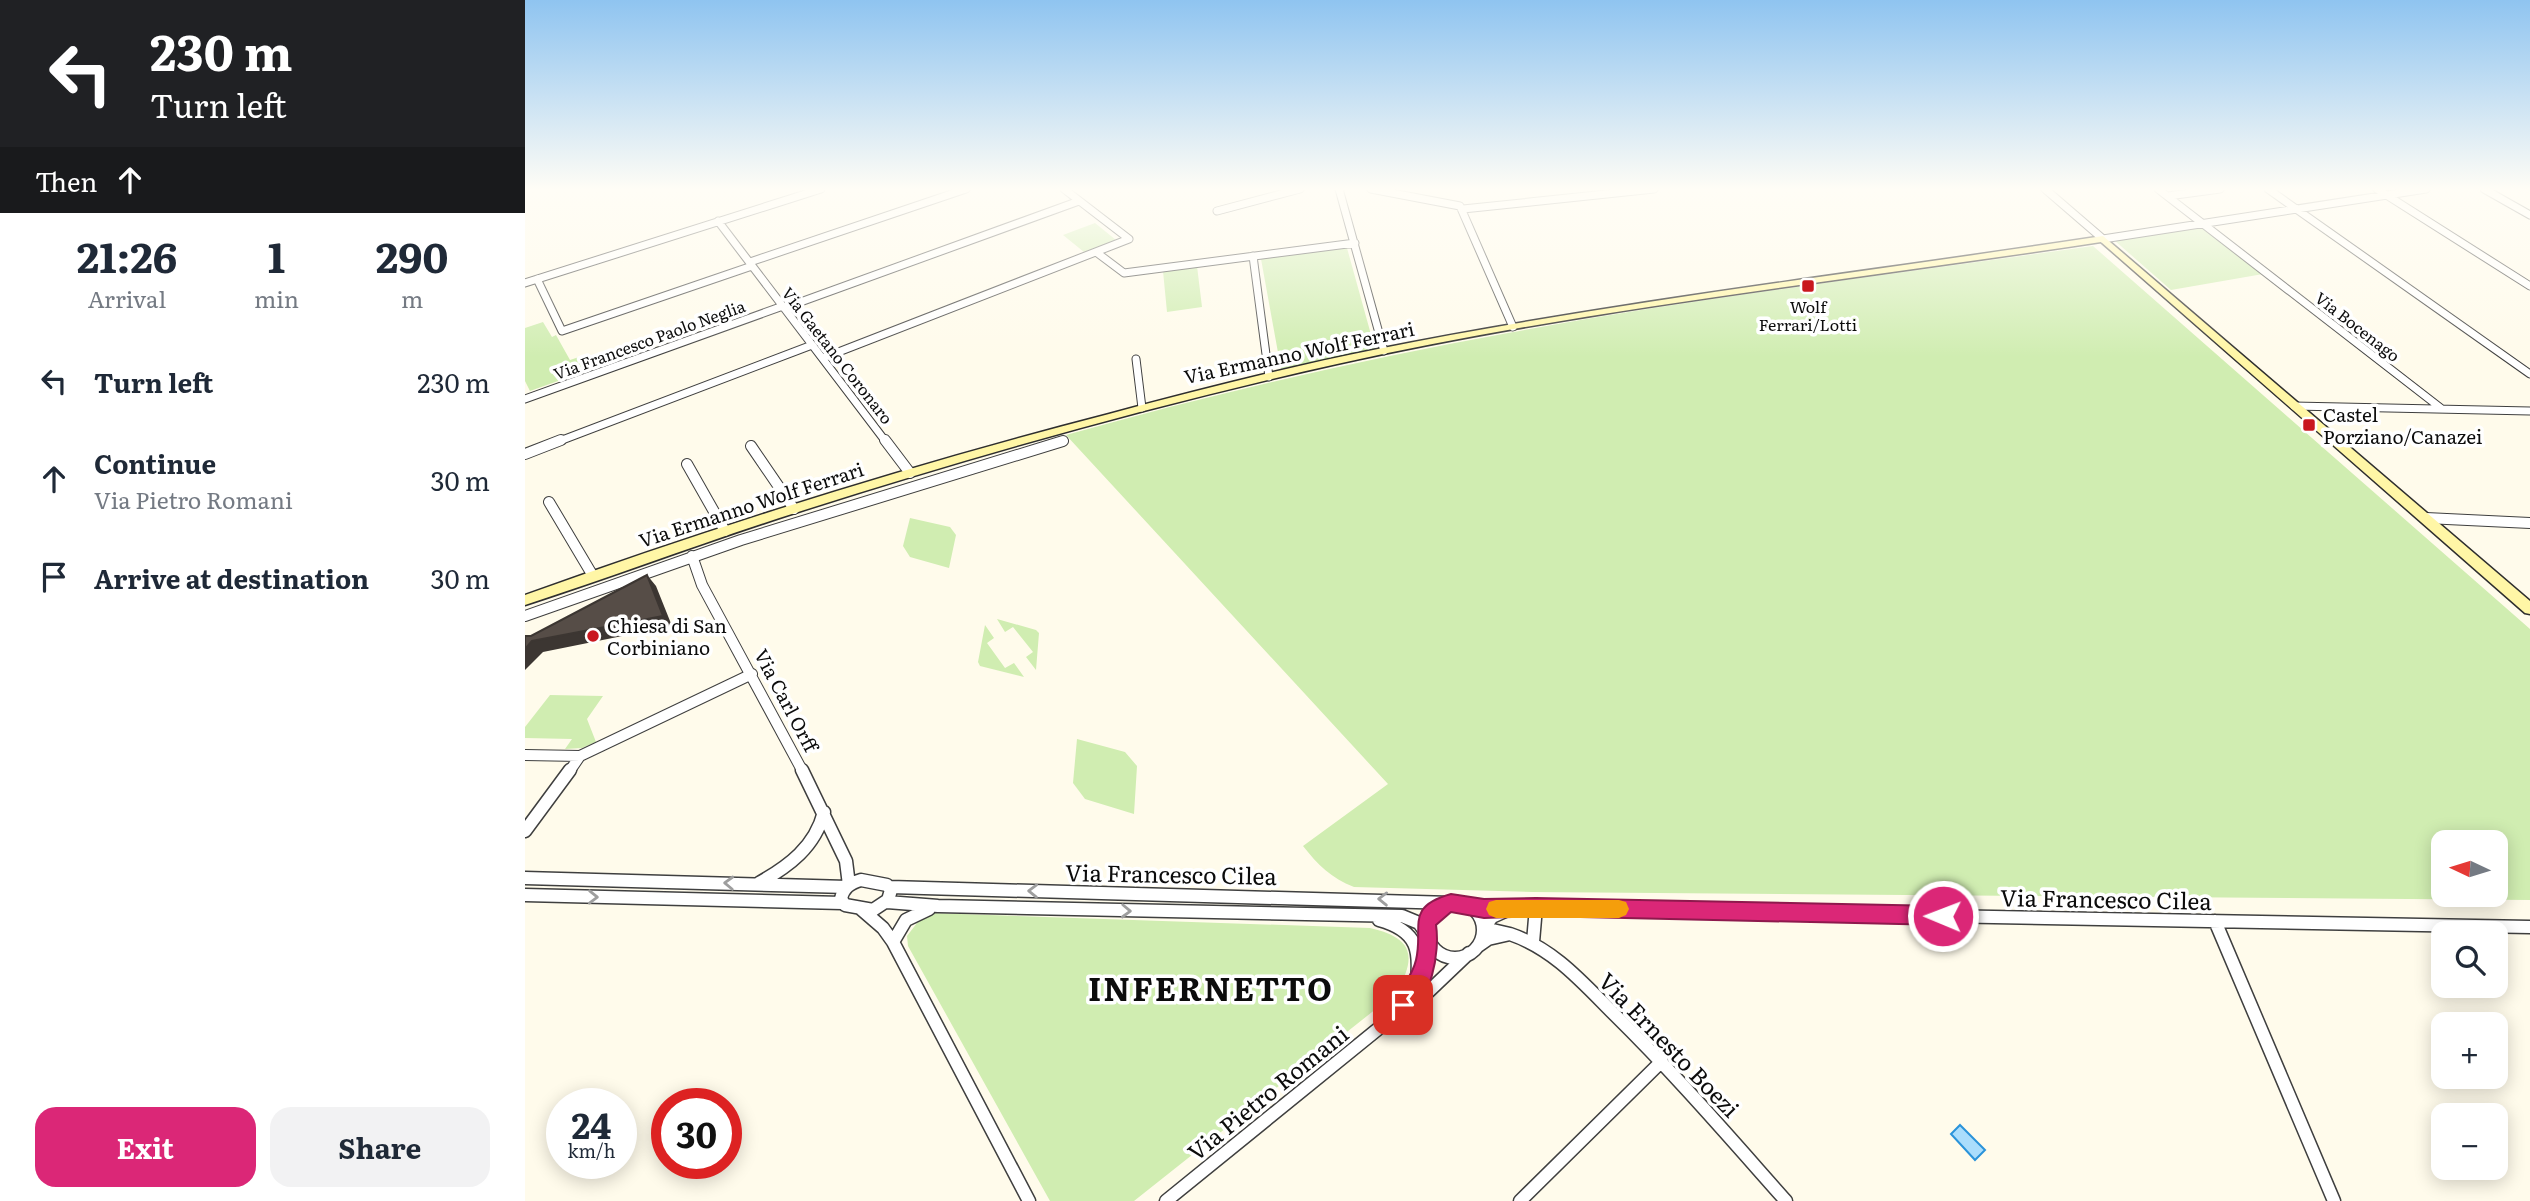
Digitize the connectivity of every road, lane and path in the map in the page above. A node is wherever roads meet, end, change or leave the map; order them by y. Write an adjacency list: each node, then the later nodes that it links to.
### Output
1 (643, 245): 17 (street)
2 (736, 245): 16 (street, Via Gaetano Coronaro)
3 (805, 245): 16 (street)
4 (956, 245): 20 (street, Via Francesco Paolo Neglia)
5 (1114, 245): 14 (street)
6 (1339, 245): 15 (street)
7 (1356, 245): 23 (street)
8 (1478, 245): 21 (street)
9 (2062, 245): 21 (street, Via Ermanno Wolf Ferrari)
10 (2110, 245): 29 (street)
11 (2230, 245): 31 (street, Via Bocenago)
12 (2348, 245): 26 (street)
13 (2465, 245): 19 (street)
14 (1096, 252): 15 (street); 24 (street)
15 (1253, 256): 27 (street)
16 (751, 264): 17 (street); 20 (street, Via Gaetano Coronaro)
17 (537, 279): 18 (street)
18 (525, 283)
19 (2530, 286)
20 (783, 307): 22 (street, Via Gaetano Coronaro); 28 (street, Via Francesco Paolo Neglia)
21 (1513, 327): 23 (street, Via Ermanno Wolf Ferrari)
22 (812, 345): 24 (street, Via Gaetano Coronaro); 35 (street)
23 (1384, 351): 27 (street, Via Ermanno Wolf Ferrari)
24 (823, 358): 37 (street, Via Gaetano Coronaro)
25 (1136, 359): 30 (street)
26 (2530, 374)
27 (1269, 377): 30 (street, Via Ermanno Wolf Ferrari)
28 (525, 399)
29 (2294, 406): 31 (street); 40 (street)
30 (1142, 408): 37 (street, Via Ermanno Wolf Ferrari)
31 (2442, 409): 32 (street)
32 (2530, 411)
33 (1063, 441): 43 (street, Via Ermanno Wolf Ferrari)
34 (751, 446): 39 (street)
35 (525, 454)
36 (687, 464): 42 (street)
37 (910, 473): 39 (street, Via Ermanno Wolf Ferrari)
38 (549, 502): 44 (street)
39 (794, 509): 42 (street, Via Ermanno Wolf Ferrari)
40 (2426, 519): 41 (street); 46 (street)
41 (2530, 523)
42 (725, 531): 44 (street, Via Ermanno Wolf Ferrari)
43 (692, 556): 47 (street, Via Ermanno Wolf Ferrari); 48 (street, Via Carl Orff)
44 (593, 576): 45 (street, Via Ermanno Wolf Ferrari)
45 (525, 600)
46 (2530, 609)
47 (525, 616)
48 (752, 674): 50 (street); 51 (street, Via Carl Orff)
49 (525, 755): 50 (street)
50 (580, 756): 52 (street)
51 (824, 811): 53 (street, Via Carl Orff); 56 (street)
52 (525, 831)
53 (846, 861): 55 (street, Via Carl Orff); 57 (street, Via Carl Orff)
54 (525, 878): 56 (street, one-way to 54)
55 (866, 880): 57 (street); 58 (street, Via Francesco Cilea)
56 (758, 884): 57 (street)
57 (848, 886): 60 (street)
58 (890, 887): 61 (street); 62 (street, Via Francesco Cilea, one-way to 58)
59 (525, 895): 60 (street, Via Francesco Cilea, one-way to 60)
60 (842, 903): 67 (street, Via Francesco Cilea)
61 (886, 903): 63 (street, Via Francesco Cilea); 67 (street, Via Francesco Cilea); 71 (street)
62 (1451, 903): 64 (street); 74 (street)
63 (938, 906): 68 (street, Via Francesco Cilea, one-way to 68); 75 (street)
64 (1470, 906): 66 (street, Via Francesco Cilea); 72 (street)
65 (1536, 907): 66 (street, Via Francesco Cilea); 69 (street, Via Francesco Cilea); 76 (street)
66 (1512, 908): 72 (street)
67 (861, 909): 71 (street)
68 (1363, 917): 74 (street, Via Francesco Cilea); 78 (street, Via Francesco Cilea)
69 (2215, 921): 70 (street, Via Francesco Cilea); 85 (street)
70 (2530, 927)
71 (883, 928): 75 (street)
72 (1484, 928): 73 (street, Via Ernesto Boezi); 77 (street)
73 (1510, 934): 76 (street, Via Ernesto Boezi); 77 (street)
74 (1427, 938): 77 (street); 78 (street, Via Pietro Romani)
75 (893, 942): 81 (street)
76 (1533, 942): 80 (street, Via Ernesto Boezi)
77 (1473, 950): 79 (street, Via Pietro Romani)
78 (1416, 989): 79 (street, Via Pietro Romani)
79 (1394, 1016): 82 (street, Via Pietro Romani)
80 (1662, 1061): 83 (street); 84 (street, Via Ernesto Boezi)
81 (1029, 1201)
82 (1166, 1201)
83 (1520, 1201)
84 (1786, 1201)
85 (2334, 1201)

